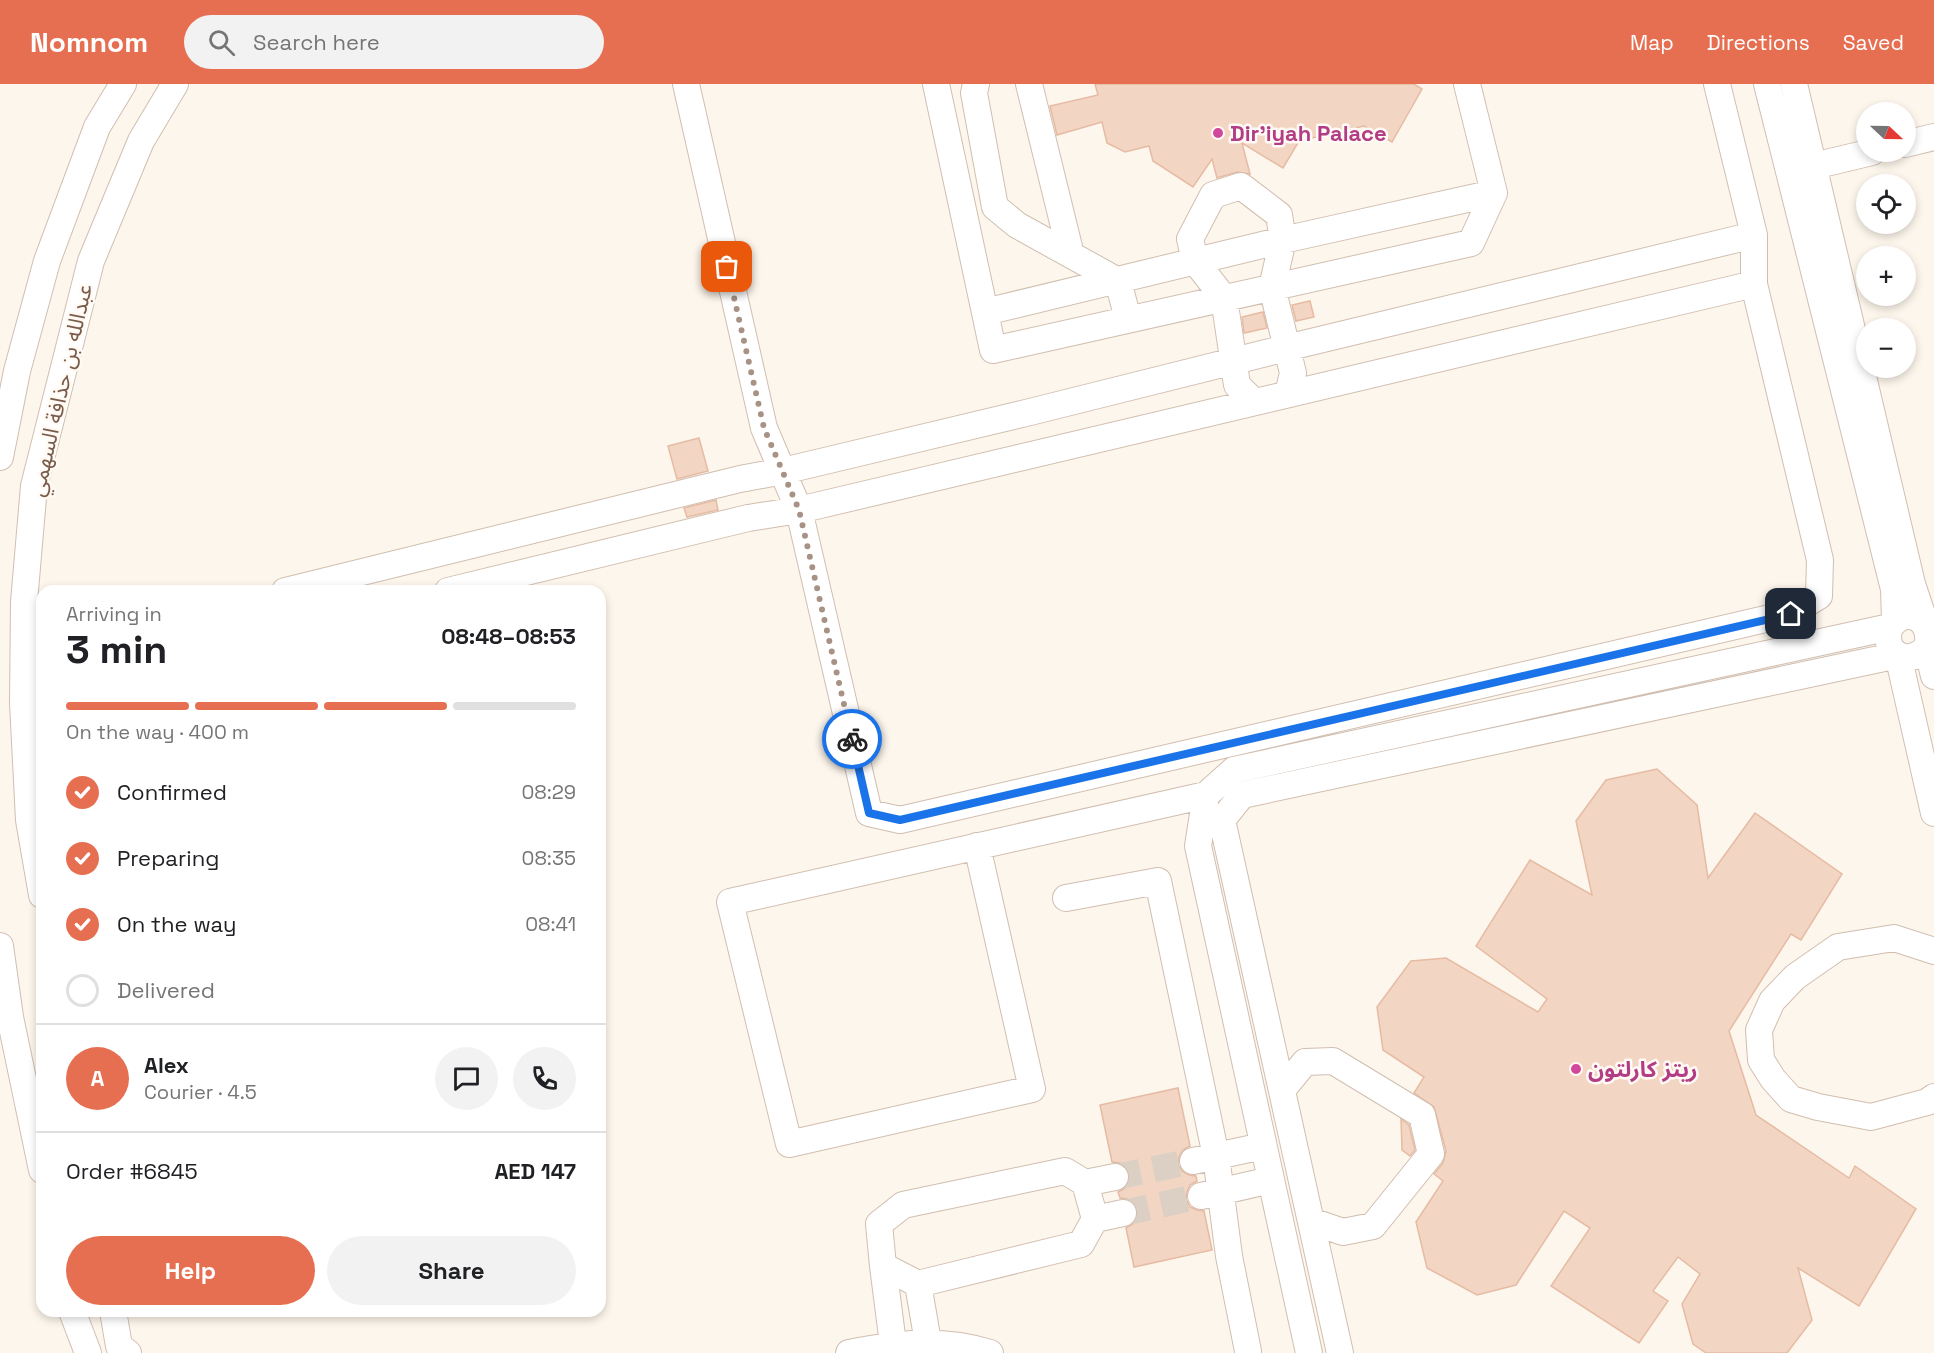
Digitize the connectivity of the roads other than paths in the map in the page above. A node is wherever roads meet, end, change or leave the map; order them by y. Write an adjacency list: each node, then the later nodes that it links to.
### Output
1 (123, 84): 33 (street, عبدالله بن حذافة السهمي)
2 (175, 84): 38 (street, عبدالله بن حذافة السهمي)
3 (686, 84): 34 (street)
4 (936, 84): 18 (street)
5 (976, 84): 17 (street)
6 (1029, 84): 21 (street)
7 (1467, 84): 16 (street)
8 (1718, 84): 19 (street)
9 (1767, 84): 15 (street)
10 (1794, 84): 14 (street)
11 (1934, 137): 12 (street)
12 (1916, 141)
13 (1856, 156): 14 (street)
14 (1813, 165): 15 (street); 40 (street)
15 (1788, 172): 39 (street)
16 (1494, 193): 20 (street); 25 (street)
17 (995, 207): 18 (street); 21 (street)
18 (965, 220): 27 (street)
19 (1754, 235): 24 (street); 29 (street)
20 (1283, 240): 22 (street); 22 (street); 25 (street)
21 (1071, 255): 23 (street)
22 (1195, 261): 23 (street); 26 (street)
23 (1118, 281): 27 (street); 28 (street)
24 (1754, 284): 31 (street); 35 (street)
25 (1272, 287): 26 (street); 29 (street)
26 (1224, 298): 28 (street); 30 (street)
27 (985, 312): 28 (street)
28 (1128, 320)
29 (1286, 348): 30 (street); 31 (street)
30 (1233, 362): 32 (street); 34 (street)
31 (1288, 394): 32 (street)
32 (1254, 402): 35 (street)
33 (0, 457)
34 (783, 471): 35 (street); 36 (street)
35 (799, 510): 37 (street)
36 (309, 585)
37 (473, 585)
38 (33, 604): 43 (street, عبدالله بن حذافة السهمي)
39 (1892, 624): 40 (street); 41 (street); 44 (street)
40 (1929, 638): 41 (street); 42 (street)
41 (1898, 655): 45 (street); 51 (street)
42 (1934, 676)
43 (32, 700): 47 (street, عبدالله بن حذافة السهمي)
44 (1206, 795): 46 (street); 54 (street)
45 (1934, 813)
46 (977, 846): 46 (street)
47 (36, 860)
48 (1066, 898): 55 (street)
49 (0, 946): 53 (street)
50 (1934, 951): 52 (street)
51 (1282, 1090): 62 (street); 62 (street)
52 (1934, 1097)
53 (36, 1141)
54 (1263, 1146): 55 (street); 57 (street)
55 (1204, 1159): 59 (street)
56 (1115, 1177): 58 (street)
57 (1271, 1180): 59 (street); 74 (street)
58 (1085, 1183): 61 (street); 63 (street)
59 (1211, 1194): 69 (street)
60 (1123, 1213): 61 (street)
61 (1095, 1219): 64 (street)
62 (1311, 1221): 75 (street)
63 (883, 1266): 64 (street); 68 (street)
64 (918, 1284): 67 (street)
65 (74, 1317): 70 (street)
66 (114, 1317): 71 (street)
67 (928, 1342): 68 (street); 73 (street)
68 (893, 1344): 72 (street)
69 (1248, 1351)
70 (88, 1353)
71 (128, 1353)
72 (849, 1353)
73 (990, 1353)
74 (1309, 1353)
75 (1340, 1353)

